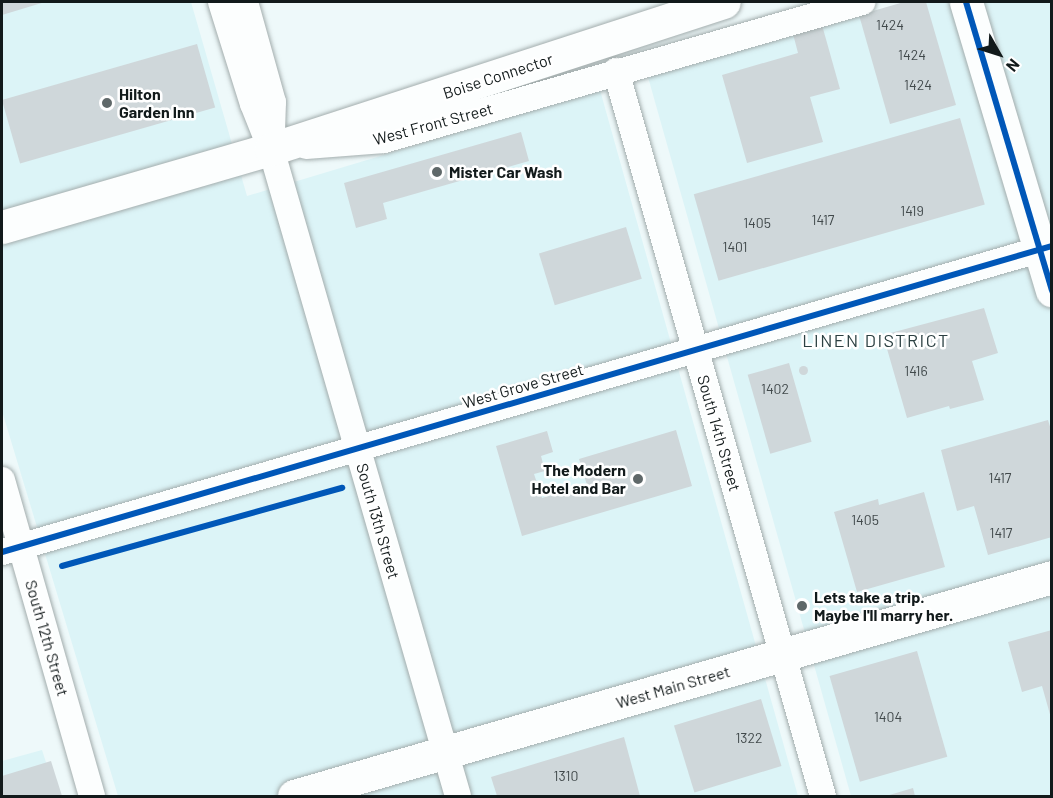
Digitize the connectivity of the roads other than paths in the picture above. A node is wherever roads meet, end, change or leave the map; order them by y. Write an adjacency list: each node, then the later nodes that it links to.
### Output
1 (221, 2): 7 (street, South 13th Street)
2 (245, 2): 7 (street, South 13th Street)
3 (724, 2): 7 (main road, Boise Connector)
4 (862, 2): 6 (street, West Front Street)
5 (966, 2): 9 (main road)
6 (616, 71): 7 (street, West Front Street); 11 (street, South 14th Street)
7 (271, 149): 8 (main road, West Front Street); 12 (street, South 13th Street)
8 (2, 227)
9 (1046, 248): 10 (main road); 11 (street, West Grove Street)
10 (1052, 290)
11 (694, 350): 12 (street, West Grove Street); 16 (street, South 14th Street)
12 (357, 449): 14 (street, West Grove Street); 17 (street, South 13th Street)
13 (2, 480): 14 (street, South 12th Street)
14 (11, 549): 18 (street, South 12th Street)
15 (1052, 576): 16 (main road, West Main Street)
16 (782, 656): 17 (main road, West Main Street); 21 (street, South 14th Street)
17 (445, 753): 19 (main road, West Main Street); 20 (street, South 13th Street)
18 (92, 796)
19 (294, 796)
20 (458, 796)
21 (823, 796)

